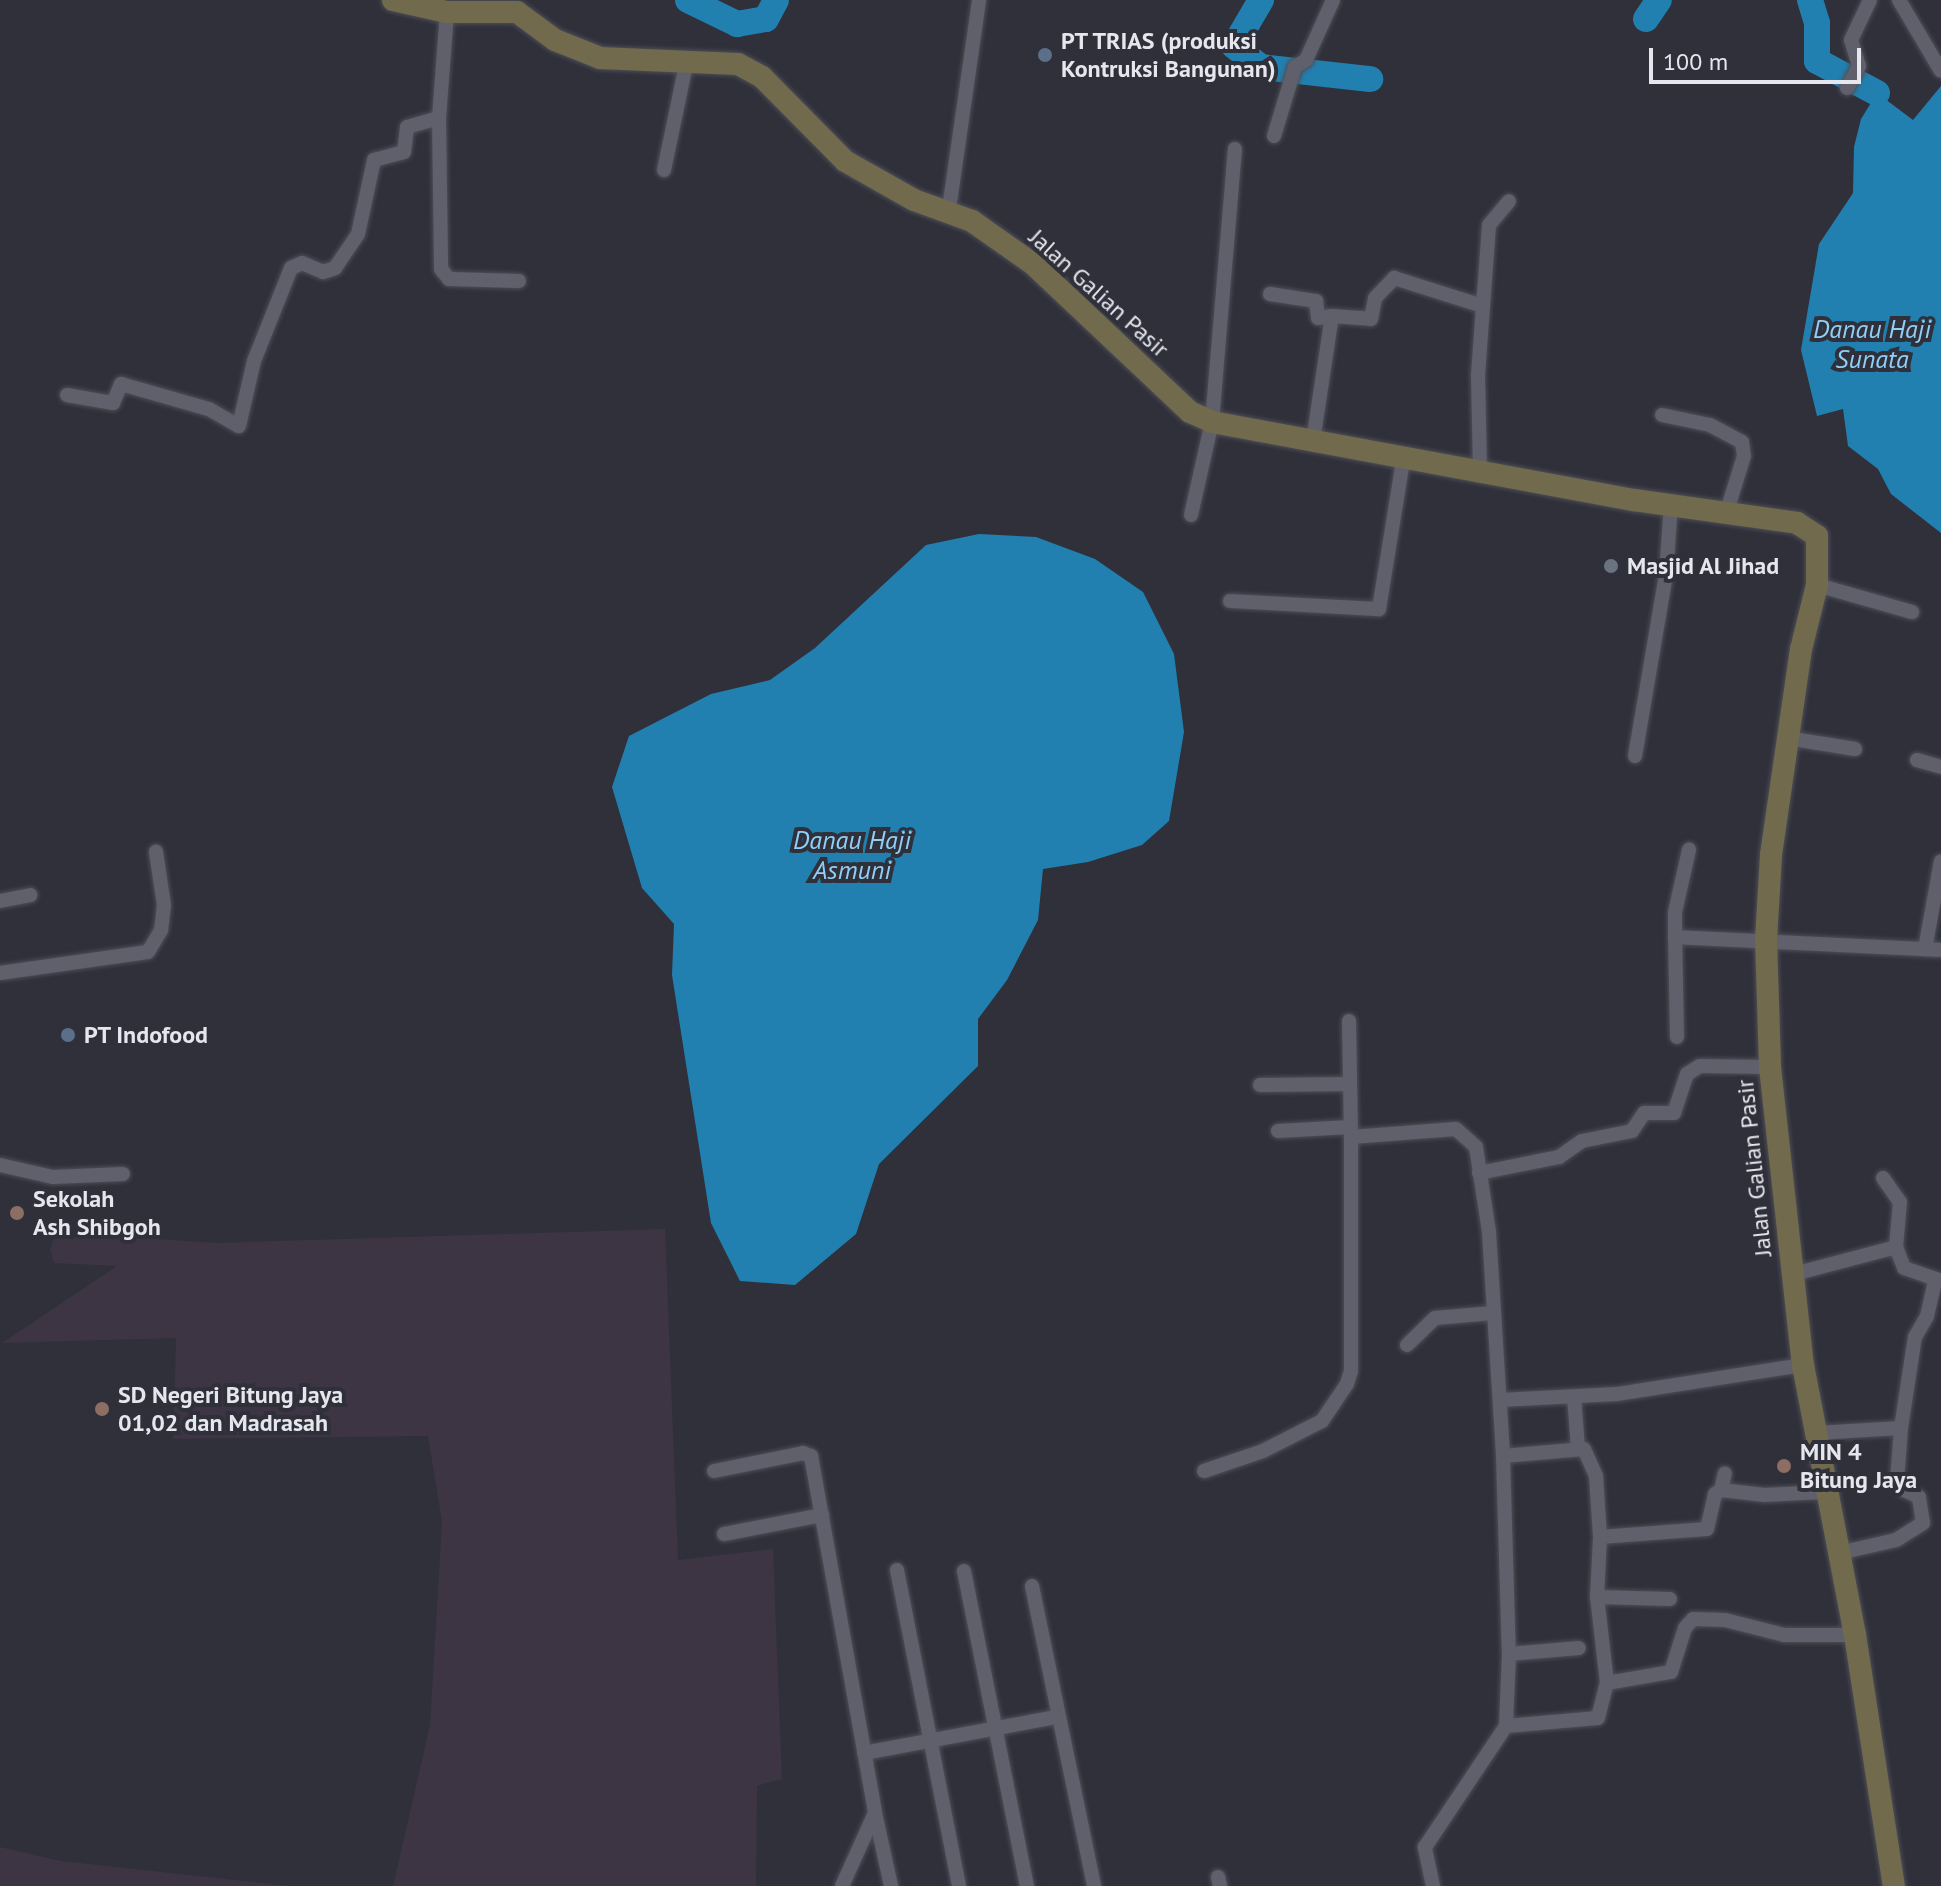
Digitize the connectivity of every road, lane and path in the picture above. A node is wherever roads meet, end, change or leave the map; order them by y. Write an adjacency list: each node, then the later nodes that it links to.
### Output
1 (393, 0): 7 (street, Jalan Galian Pasir)
2 (979, 0): 16 (street)
3 (1333, 0): 12 (street)
4 (1870, 0): 10 (street)
5 (1899, 0): 9 (street)
6 (520, 6): 7 (street, Jalan Galian Pasir); 8 (street, Jalan Galian Pasir)
7 (447, 12): 11 (street)
8 (687, 60): 14 (street); 16 (street, Jalan Galian Pasir)
9 (1941, 71)
10 (1847, 88)
11 (439, 118): 17 (street); 21 (street)
12 (1274, 136)
13 (1235, 149): 23 (street)
14 (664, 170)
15 (1509, 201): 19 (street)
16 (949, 209): 23 (street, Jalan Galian Pasir)
17 (519, 281)
18 (1270, 294): 20 (street)
19 (1483, 306): 20 (street); 26 (street)
20 (1332, 316): 24 (street)
21 (67, 395)
22 (1662, 415): 28 (street)
23 (1212, 422): 24 (street, Jalan Galian Pasir); 29 (street)
24 (1313, 441): 25 (street, Jalan Galian Pasir)
25 (1404, 455): 26 (street, Jalan Galian Pasir); 31 (street)
26 (1480, 471): 27 (street, Jalan Galian Pasir)
27 (1671, 505): 28 (street, Jalan Galian Pasir); 35 (street)
28 (1727, 511): 30 (street, Jalan Galian Pasir)
29 (1191, 515)
30 (1817, 585): 32 (street); 33 (street, Jalan Galian Pasir)
31 (1230, 601)
32 (1912, 612)
33 (1787, 738): 34 (street); 44 (street, Jalan Galian Pasir)
34 (1855, 749)
35 (1635, 756)
36 (1917, 760): 37 (street)
37 (1941, 767)
38 (1689, 850): 43 (street)
39 (156, 852): 47 (street)
40 (1941, 861): 45 (street)
41 (30, 895): 42 (street)
42 (0, 901)
43 (1675, 937): 44 (street); 49 (street)
44 (1766, 939): 45 (street); 50 (street, Jalan Galian Pasir)
45 (1925, 949): 46 (street)
46 (1941, 950)
47 (0, 973)
48 (1349, 1021): 51 (street)
49 (1677, 1037)
50 (1770, 1067): 56 (street); 60 (street, Jalan Galian Pasir)
51 (1350, 1084): 52 (street); 54 (street)
52 (1260, 1085)
53 (1278, 1131): 54 (street)
54 (1350, 1132): 56 (street); 72 (street)
55 (0, 1165): 57 (street)
56 (1479, 1173): 62 (street)
57 (123, 1174)
58 (1883, 1178): 59 (street)
59 (1896, 1247): 60 (street); 61 (street)
60 (1790, 1275): 64 (street, Jalan Galian Pasir)
61 (1938, 1280): 67 (street)
62 (1493, 1313): 63 (street); 66 (street)
63 (1407, 1345)
64 (1803, 1365): 65 (street); 68 (street, Jalan Galian Pasir)
65 (1574, 1397): 66 (street); 69 (street)
66 (1500, 1400): 70 (street)
67 (1901, 1428): 68 (street); 79 (street)
68 (1816, 1433): 75 (street, Jalan Galian Pasir)
69 (1578, 1448): 70 (street); 78 (street)
70 (1503, 1456): 87 (street)
71 (714, 1471): 76 (street)
72 (1204, 1471)
73 (1725, 1473): 74 (street)
74 (1721, 1490): 75 (street); 78 (street)
75 (1827, 1492): 79 (street, Jalan Galian Pasir)
76 (822, 1515): 77 (street); 93 (street)
77 (724, 1534)
78 (1600, 1537): 83 (street)
79 (1839, 1553): 85 (street, Jalan Galian Pasir)
80 (897, 1570): 92 (street)
81 (964, 1571): 91 (street)
82 (1032, 1586): 89 (street)
83 (1597, 1597): 84 (street); 88 (street)
84 (1670, 1599)
85 (1855, 1635): 88 (street); 101 (street, Jalan Galian Pasir)
86 (1579, 1648): 87 (street)
87 (1509, 1654): 90 (street)
88 (1607, 1683): 90 (street)
89 (1057, 1717): 91 (street); 99 (street)
90 (1506, 1726): 100 (street)
91 (996, 1730): 92 (street); 98 (street)
92 (932, 1742): 93 (street); 97 (street)
93 (864, 1753): 94 (street)
94 (875, 1813): 95 (street); 96 (street)
95 (842, 1886)
96 (891, 1886)
97 (959, 1886)
98 (1027, 1886)
99 (1094, 1886)
100 (1433, 1886)
101 (1894, 1886)

